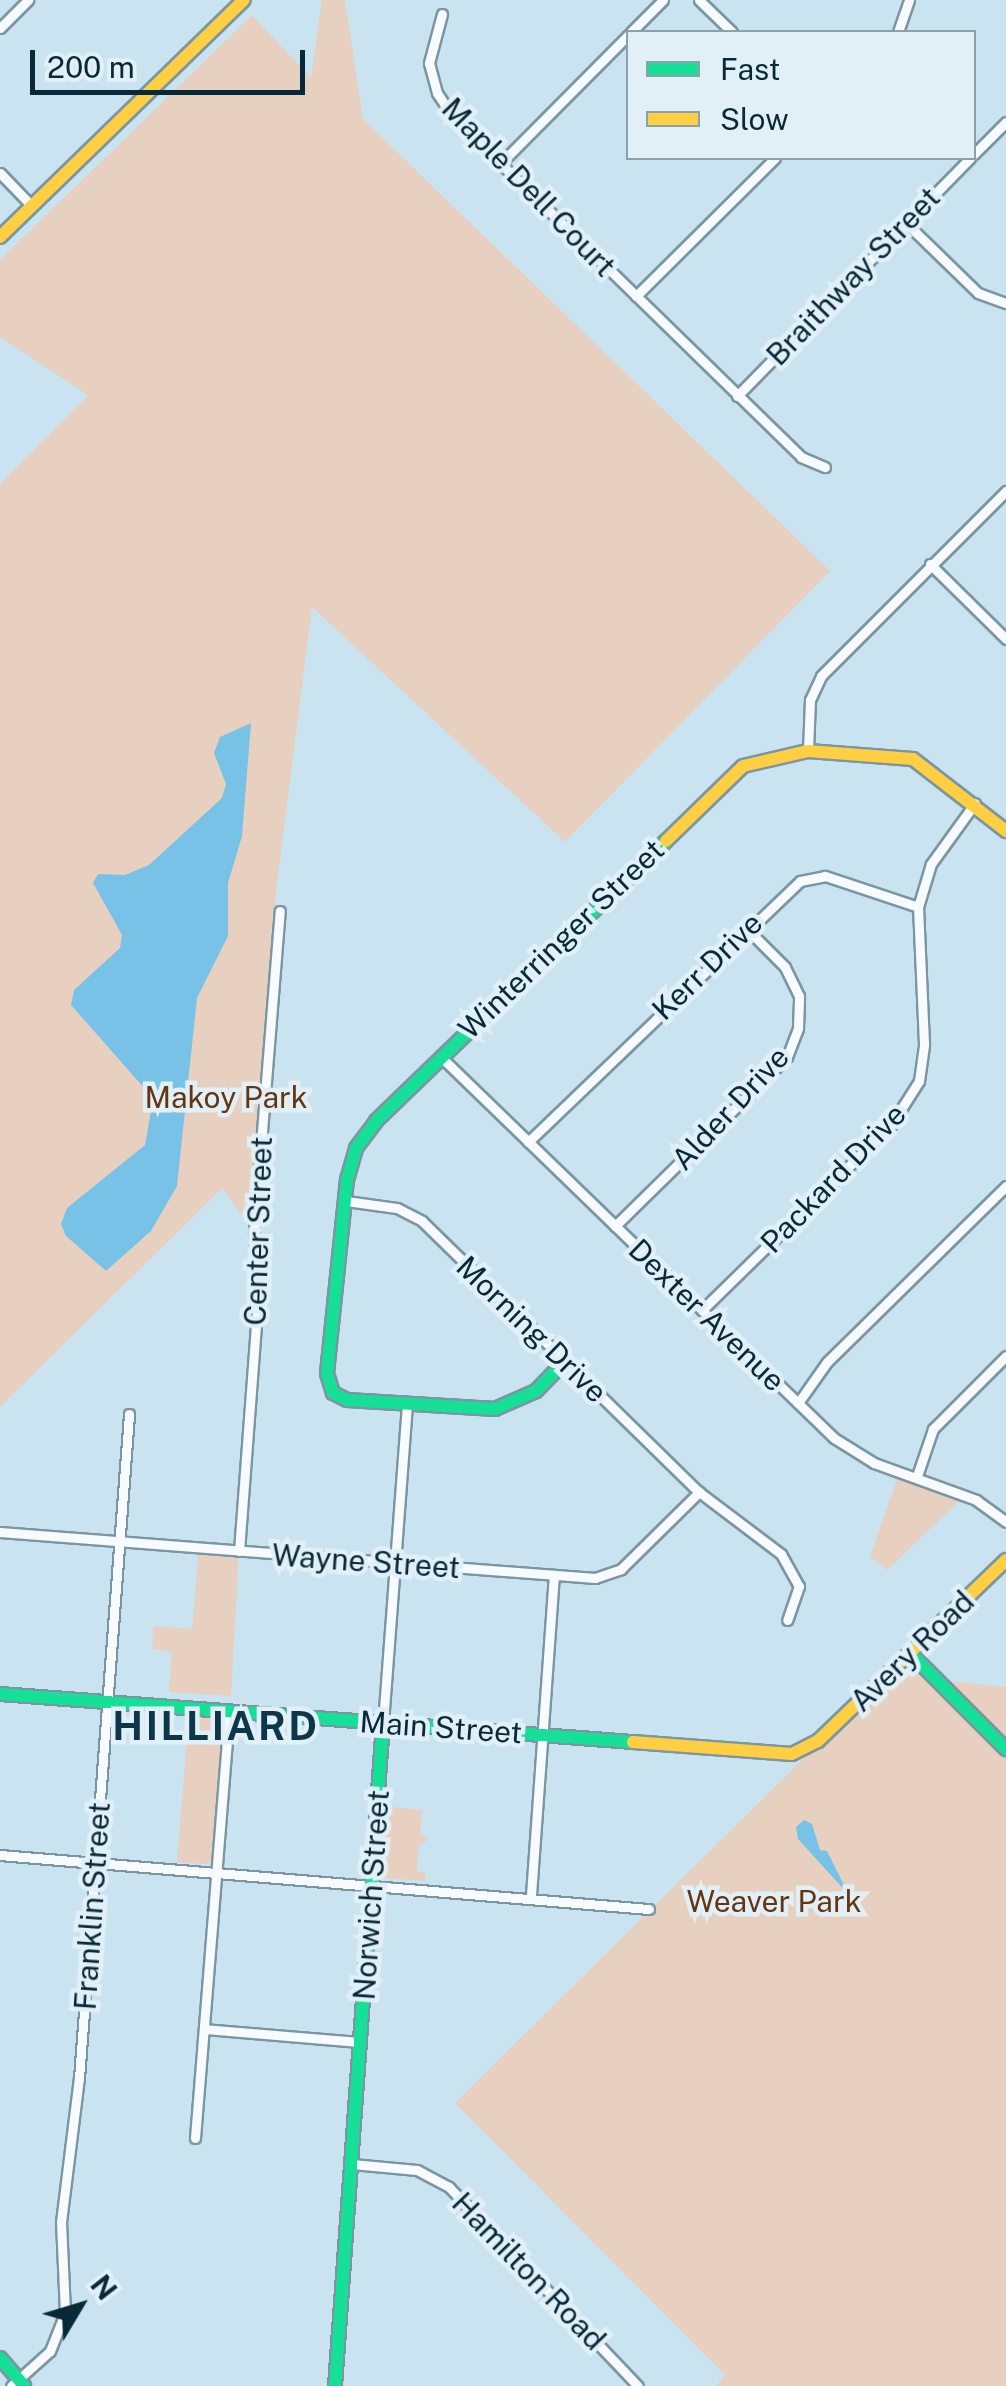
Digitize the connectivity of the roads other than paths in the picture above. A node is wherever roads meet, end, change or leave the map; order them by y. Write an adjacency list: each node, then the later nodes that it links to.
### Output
1 (244, 0): 18 (main road)
2 (663, 0): 8 (street)
3 (700, 0): 9 (street)
4 (908, 0): 10 (street)
5 (26, 1): 7 (street)
6 (442, 14): 16 (street, Maple Dell Court)
7 (0, 28)
8 (634, 30)
9 (730, 30)
10 (899, 30)
11 (626, 38): 16 (street)
12 (1006, 122): 13 (street, Braithway Street)
13 (976, 152)
14 (773, 160): 21 (street)
15 (968, 160): 19 (street, Braithway Street)
16 (501, 164): 21 (street, Maple Dell Court)
17 (0, 173): 18 (street)
18 (32, 206): 20 (main road)
19 (905, 222): 22 (street); 23 (street, Braithway Street)
20 (0, 237)
21 (636, 296): 23 (street, Maple Dell Court)
22 (1006, 303)
23 (737, 396): 24 (street, Maple Dell Court)
24 (825, 466)
25 (1006, 490): 26 (street)
26 (930, 564): 27 (street); 28 (street)
27 (1006, 639)
28 (808, 750): 29 (main road, Winterringer Street); 34 (main road, Winterringer Street)
29 (975, 803): 30 (main road, Winterringer Street); 31 (street, Packard Drive)
30 (1006, 831)
31 (918, 907): 33 (street, Kerr Drive); 39 (street, Packard Drive)
32 (280, 911): 50 (street, Center Street)
33 (746, 928): 35 (street, Kerr Drive); 38 (street, Alder Drive)
34 (441, 1057): 35 (street, Dexter Avenue); 37 (main road, Winterringer Street)
35 (528, 1142): 38 (street, Dexter Avenue)
36 (1006, 1186): 42 (street)
37 (346, 1201): 41 (street, Morning Drive); 43 (main road, Winterringer Street)
38 (615, 1226): 39 (street, Dexter Avenue)
39 (702, 1310): 42 (street, Dexter Avenue)
40 (1006, 1356): 45 (street)
41 (565, 1361): 43 (main road); 46 (street, Morning Drive)
42 (798, 1403): 45 (street, Dexter Avenue)
43 (407, 1405): 52 (street, Norwich Street)
44 (128, 1414): 49 (street, Franklin Street)
45 (916, 1476): 47 (street, Dexter Avenue)
46 (700, 1492): 53 (street, Wayne Street); 54 (street, Morning Drive)
47 (1006, 1522)
48 (0, 1532): 49 (street, Wayne Street)
49 (118, 1542): 50 (street, Wayne Street); 57 (street, Franklin Street)
50 (239, 1551): 52 (street, Wayne Street)
51 (1006, 1560): 55 (main road, Avery Road)
52 (394, 1564): 53 (street, Wayne Street); 59 (street, Norwich Street)
53 (554, 1575): 60 (street)
54 (787, 1620)
55 (910, 1653): 61 (main road, Avery Road); 62 (main road)
56 (0, 1694): 57 (main road, Main Street)
57 (106, 1702): 58 (main road, Main Street); 64 (street, Franklin Street)
58 (229, 1711): 59 (main road, Main Street); 65 (street)
59 (383, 1723): 60 (main road, Main Street); 66 (main road, Norwich Street)
60 (542, 1735): 61 (main road, Main Street); 67 (street)
61 (818, 1742)
62 (1006, 1749)
63 (0, 1855): 64 (street)
64 (94, 1863): 65 (street); 74 (street, Franklin Street)
65 (214, 1869): 66 (street); 69 (street)
66 (372, 1882): 67 (street); 70 (main road, Norwich Street)
67 (531, 1895): 68 (street)
68 (649, 1909)
69 (204, 2029): 70 (street); 71 (street)
70 (360, 2042): 72 (main road, Norwich Street)
71 (195, 2138)
72 (352, 2164): 75 (main road, Norwich Street); 76 (street, Hamilton Road)
73 (0, 2358): 74 (main road)
74 (18, 2384)
75 (335, 2386)
76 (638, 2386)

